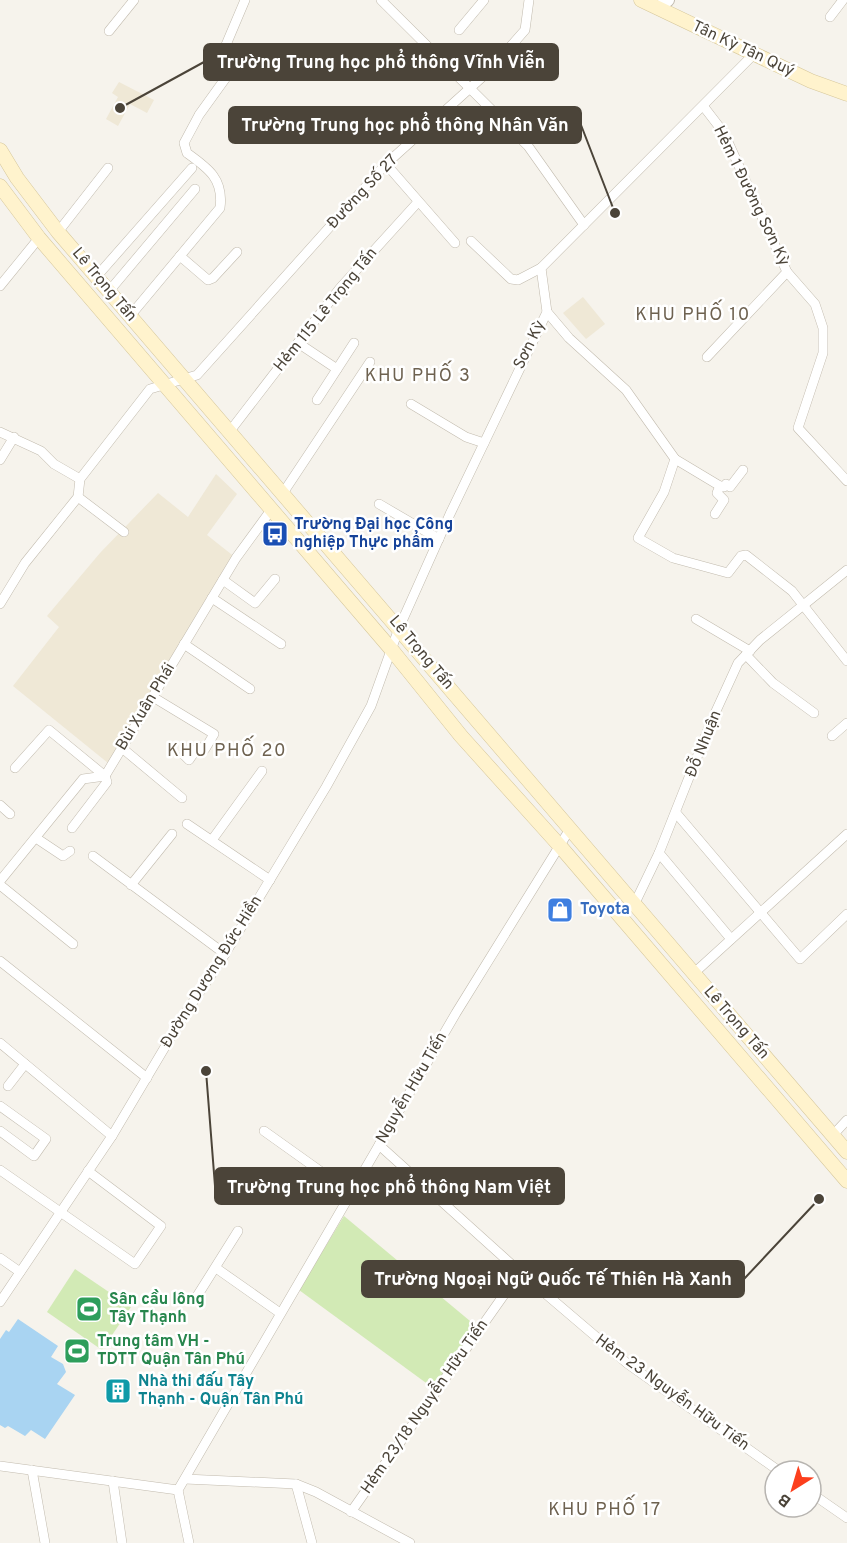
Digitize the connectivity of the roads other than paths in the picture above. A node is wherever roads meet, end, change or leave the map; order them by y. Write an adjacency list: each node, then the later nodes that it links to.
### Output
1 (134, 0): 11 (street)
2 (245, 0): 13 (street)
3 (381, 0): 15 (street)
4 (484, 0): 10 (street)
5 (529, 0): 15 (street, Đường Số 27)
6 (641, 0): 8 (main road, Tân Kỳ Tân Quý)
7 (843, 0): 9 (street)
8 (663, 4): 12 (main road, Tân Kỳ Tân Quý)
9 (830, 17)
10 (459, 30)
11 (109, 31)
12 (754, 54): 16 (main road, Tân Kỳ Tân Quý); 17 (street)
13 (220, 59)
14 (230, 72): 31 (street)
15 (470, 89): 19 (street, Đường Số 27); 25 (street)
16 (847, 94)
17 (704, 107): 25 (street); 33 (street, Hẻm 1 Đường Sơn Kỳ)
18 (0, 150): 26 (main road, Lê Trọng Tấn)
19 (386, 164): 24 (street); 44 (street, Đường Số 27)
20 (108, 168): 26 (street)
21 (192, 168): 34 (street)
22 (1, 189): 27 (main road, Lê Trọng Tấn)
23 (195, 189): 36 (street)
24 (418, 202): 29 (street); 39 (street, Hẻm 115 Lê Trọng Tấn)
25 (584, 225): 32 (street)
26 (58, 232): 34 (main road, Lê Trọng Tấn)
27 (39, 238): 35 (street); 45 (main road, Lê Trọng Tấn)
28 (471, 241): 32 (street)
29 (455, 243)
30 (237, 252): 31 (street)
31 (180, 256): 38 (street)
32 (541, 268): 37 (street, Sơn Kỳ)
33 (787, 272): 41 (street); 56 (street, Hẻm 1 Đường Sơn Kỳ)
34 (97, 276): 36 (main road, Lê Trọng Tấn)
35 (0, 286)
36 (110, 290): 38 (main road, Lê Trọng Tấn)
37 (547, 312): 51 (street, Sơn Kỳ); 52 (street)
38 (130, 316): 44 (main road, Lê Trọng Tấn)
39 (298, 343): 43 (street); 48 (street, Hẻm 115 Lê Trọng Tấn)
40 (354, 343): 43 (street)
41 (707, 357)
42 (370, 362): 58 (street)
43 (337, 369): 46 (street)
44 (184, 378): 45 (street, Đường Số 27); 48 (main road, Lê Trọng Tấn)
45 (164, 385): 55 (street, Đường Số 27); 61 (main road, Lê Trọng Tấn)
46 (316, 400)
47 (411, 404): 51 (street)
48 (230, 431): 58 (main road, Lê Trọng Tấn)
49 (0, 432): 50 (street)
50 (14, 437): 53 (street); 55 (street)
51 (484, 443): 64 (street, Sơn Kỳ)
52 (675, 459): 57 (street); 70 (street)
53 (0, 460)
54 (743, 470): 57 (street)
55 (80, 479): 59 (street)
56 (847, 481)
57 (720, 486): 62 (street)
58 (283, 493): 72 (main road, Lê Trọng Tấn)
59 (78, 497): 63 (street); 69 (street)
60 (379, 504): 64 (street)
61 (271, 510): 67 (street, Bùi Xuân Phái); 75 (main road, Lê Trọng Tấn)
62 (715, 514)
63 (124, 532)
64 (439, 539): 72 (street, Sơn Kỳ)
65 (847, 570): 70 (street, Đỗ Nhuận)
66 (275, 579): 67 (street)
67 (223, 580): 68 (street, Bùi Xuân Phái)
68 (212, 598): 73 (street, Bùi Xuân Phái); 74 (street)
69 (0, 604)
70 (804, 606): 76 (street, Đỗ Nhuận); 77 (street)
71 (696, 620): 76 (street)
72 (399, 627): 75 (street, Đường Dương Đức Hiền); 94 (main road, Lê Trọng Tấn)
73 (184, 644): 78 (street); 79 (street, Bùi Xuân Phái)
74 (281, 644)
75 (391, 649): 99 (main road, Lê Trọng Tấn); 103 (street, Đường Dương Đức Hiền)
76 (748, 653): 80 (street); 90 (street, Đỗ Nhuận)
77 (847, 661)
78 (250, 689)
79 (153, 697): 83 (street, Bùi Xuân Phái); 84 (street)
80 (814, 714)
81 (847, 723): 82 (street)
82 (832, 736)
83 (122, 748): 87 (street, Bùi Xuân Phái); 88 (street)
84 (184, 755)
85 (15, 768): 87 (street)
86 (262, 771): 98 (street)
87 (105, 776): 93 (street, Bùi Xuân Phái); 97 (street)
88 (182, 798)
89 (0, 805): 91 (street)
90 (676, 813): 101 (street, Đỗ Nhuận); 107 (street)
91 (10, 814)
92 (187, 824): 98 (street)
93 (72, 828)
94 (570, 829): 99 (street, Nguyễn Hữu Tiến); 106 (main road, Lê Trọng Tấn)
95 (172, 834): 105 (street)
96 (847, 834): 107 (street)
97 (36, 838): 100 (street); 104 (street)
98 (212, 840): 103 (street)
99 (559, 845): 124 (street, Nguyễn Hữu Tiến); 128 (main road, Lê Trọng Tấn)
100 (70, 850)
101 (660, 853): 106 (street, Đỗ Nhuận); 109 (street)
102 (93, 856): 105 (street)
103 (270, 880): 111 (street, Đường Dương Đức Hiền)
104 (0, 883): 110 (street)
105 (131, 885): 111 (street)
106 (634, 905): 113 (main road, Lê Trọng Tấn)
107 (759, 914): 108 (street); 109 (street)
108 (847, 914)
109 (731, 939): 113 (street)
110 (73, 944)
111 (225, 954): 116 (street, Đường Dương Đức Hiền)
112 (0, 961): 116 (street)
113 (693, 974): 122 (main road, Lê Trọng Tấn)
114 (0, 1043): 115 (street)
115 (25, 1065): 117 (street); 123 (street)
116 (147, 1078): 123 (street, Đường Dương Đức Hiền)
117 (8, 1086)
118 (0, 1106): 120 (street)
119 (847, 1120): 122 (street)
120 (0, 1131)
121 (264, 1131): 129 (street)
122 (833, 1135): 125 (main road, Lê Trọng Tấn)
123 (112, 1136): 127 (street, Đường Dương Đức Hiền)
124 (379, 1145): 129 (street, Nguyễn Hữu Tiến); 135 (street, Hẻm 23 Nguyễn Hữu Tiến)
125 (847, 1152)
126 (0, 1170): 130 (street)
127 (88, 1171): 130 (street, Đường Dương Đức Hiền); 130 (street)
128 (847, 1181)
129 (351, 1193): 138 (street, Nguyễn Hữu Tiến)
130 (60, 1214): 134 (street, Đường Dương Đức Hiền)
131 (238, 1231): 133 (street)
132 (0, 1258): 134 (street)
133 (216, 1268): 136 (street); 138 (street)
134 (20, 1272): 137 (street, Đường Dương Đức Hiền)
135 (520, 1272): 139 (street, Hẻm 23 Nguyễn Hữu Tiến); 147 (street, Hẻm 23/18 Nguyễn Hữu Tiến)
136 (194, 1301)
137 (0, 1302)
138 (280, 1313): 142 (street, Nguyễn Hữu Tiến)
139 (763, 1459)
140 (0, 1466): 141 (street)
141 (32, 1470): 143 (street); 149 (street)
142 (185, 1479): 144 (street); 145 (street, Nguyễn Hữu Tiến)
143 (113, 1481): 145 (street); 150 (street)
144 (296, 1484): 147 (street); 152 (street)
145 (178, 1490): 151 (street)
146 (823, 1501): 148 (street)
147 (351, 1512): 153 (street)
148 (847, 1518)
149 (45, 1543)
150 (122, 1543)
151 (189, 1543)
152 (312, 1543)
153 (410, 1543)

